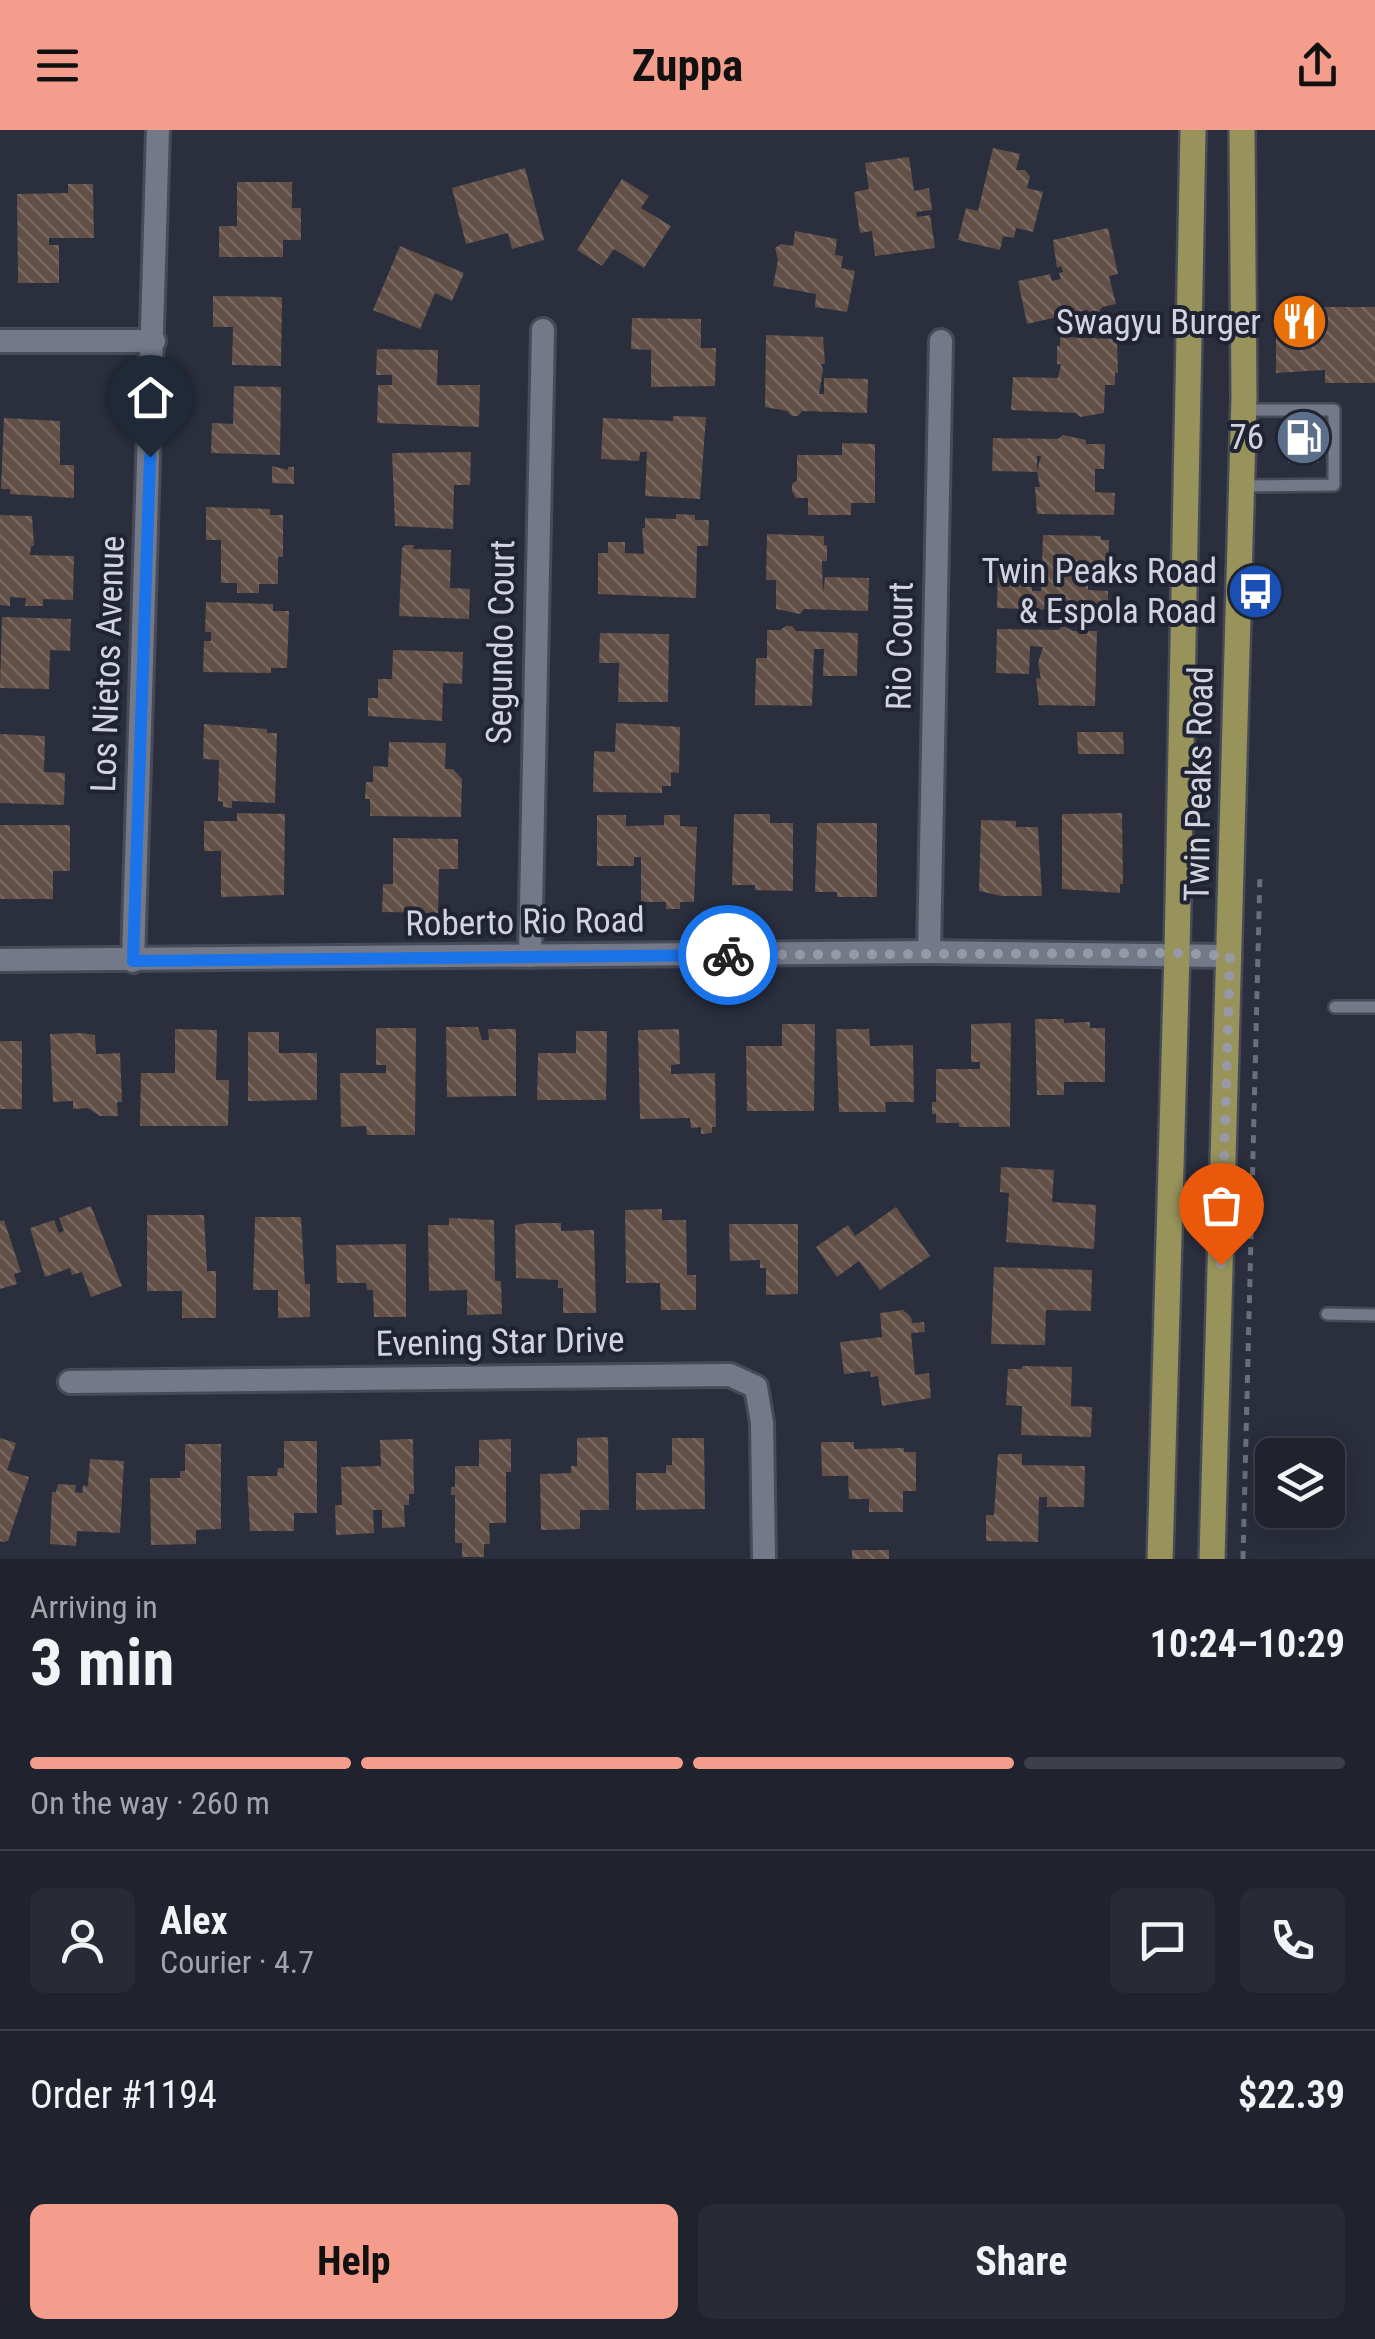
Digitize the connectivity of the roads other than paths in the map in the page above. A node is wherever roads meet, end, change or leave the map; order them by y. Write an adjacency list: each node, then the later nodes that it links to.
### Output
1 (158, 130): 6 (street, Los Nietos Avenue)
2 (1193, 130): 11 (main road, Twin Peaks Road)
3 (1242, 130): 8 (main road, Twin Peaks Road)
4 (543, 330): 12 (street, Segundo Court)
5 (0, 341): 6 (street)
6 (154, 341): 15 (street, Los Nietos Avenue)
7 (941, 341): 10 (street, Rio Court)
8 (1244, 410): 9 (main road, Twin Peaks Road); 9 (lane)
9 (1242, 486): 13 (main road, Twin Peaks Road)
10 (928, 952): 11 (street, Roberto Rio Road); 12 (street, Roberto Rio Road)
11 (1177, 953): 13 (street, Roberto Rio Road); 22 (main road, Twin Peaks Road)
12 (530, 956): 15 (street, Roberto Rio Road)
13 (1230, 956): 23 (main road, Twin Peaks Road)
14 (0, 960): 15 (street, Roberto Rio Road)
15 (133, 961)
16 (1335, 1007): 17 (lane)
17 (1375, 1007)
18 (1327, 1314): 19 (lane)
19 (1375, 1315)
20 (70, 1382): 21 (street, Evening Star Drive)
21 (764, 1559)
22 (1160, 1559)
23 (1212, 1559)

